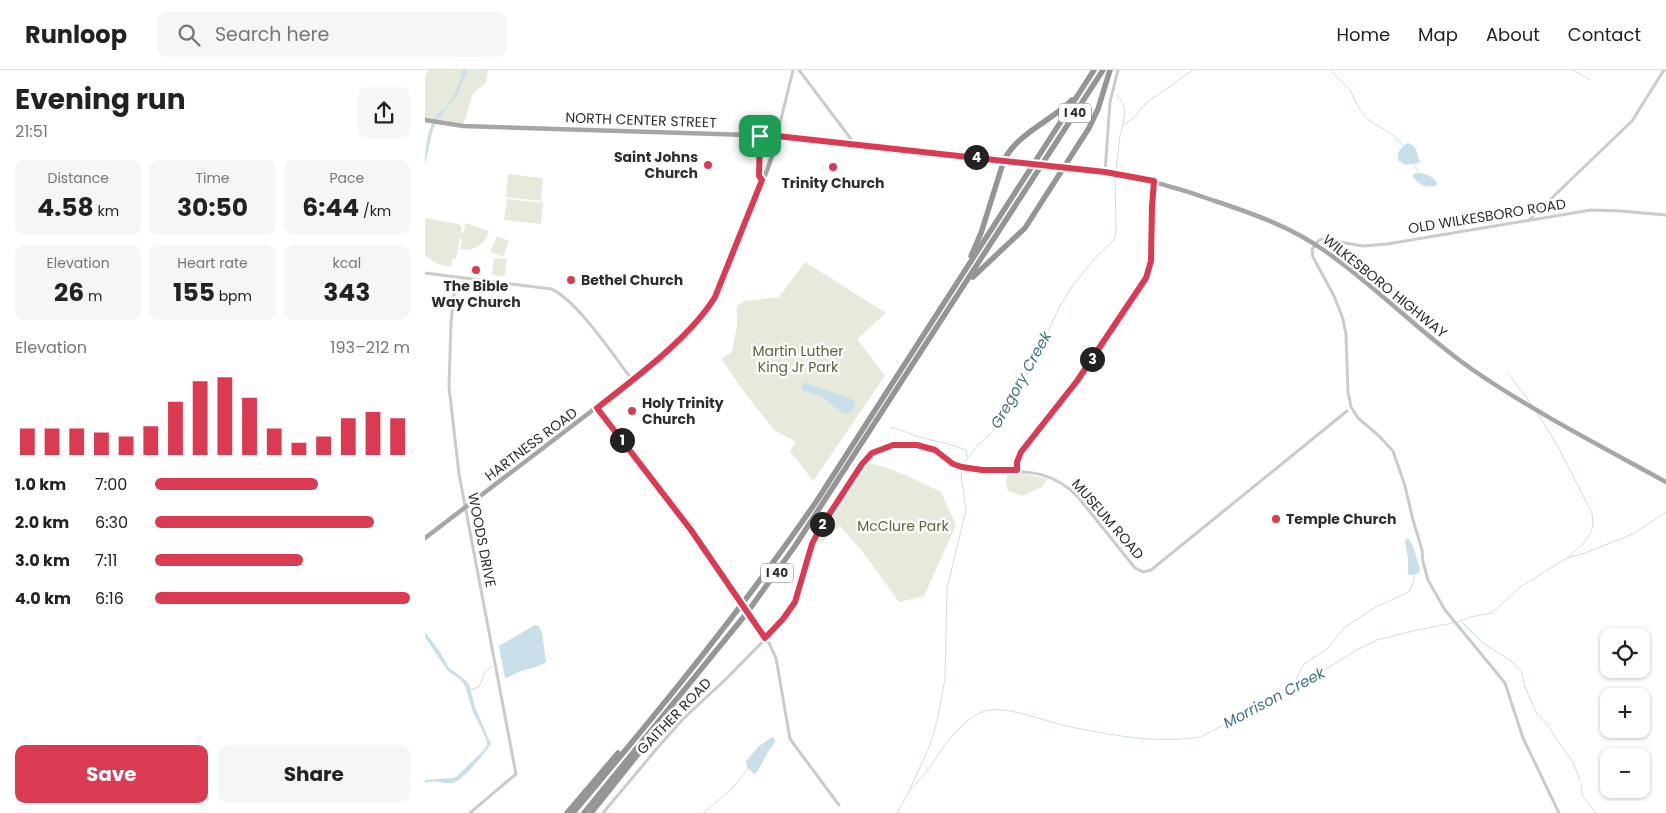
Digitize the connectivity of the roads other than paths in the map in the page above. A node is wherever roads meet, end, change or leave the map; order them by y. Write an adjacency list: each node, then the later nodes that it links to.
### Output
1 (793, 70): 11 (street)
2 (799, 70): 12 (street)
3 (1095, 70): 8 (highway, I 40)
4 (1103, 70): 24 (highway, I 40)
5 (1110, 70): 14 (highway)
6 (1118, 70): 15 (street)
7 (1663, 70): 19 (street)
8 (1085, 85): 13 (highway); 23 (highway, I 40)
9 (425, 120): 10 (main road, NORTH CENTER STREET)
10 (760, 136): 11 (main road, NORTH CENTER STREET); 16 (main road)
11 (777, 136): 12 (main road, NORTH CENTER STREET); 16 (main road, HARTNESS ROAD)
12 (854, 143): 13 (main road, NORTH CENTER STREET)
13 (1004, 160): 14 (main road, NORTH CENTER STREET); 23 (highway)
14 (1065, 168): 15 (main road, WILKESBORO HIGHWAY); 24 (highway)
15 (1105, 172): 17 (main road, WILKESBORO HIGHWAY)
16 (762, 180): 25 (main road, HARTNESS ROAD)
17 (1154, 181): 20 (main road, WILKESBORO HIGHWAY); 28 (street)
18 (1666, 215): 19 (street, OLD WILKESBORO ROAD)
19 (1529, 220): 20 (street, OLD WILKESBORO ROAD)
20 (1315, 244): 29 (main road, WILKESBORO HIGHWAY); 42 (street)
21 (426, 272): 22 (street)
22 (456, 278): 25 (street); 30 (street, WOODS DRIVE)
23 (959, 280): 34 (highway, I 40)
24 (945, 315): 33 (highway, I 40)
25 (633, 380): 26 (main road, HARTNESS ROAD)
26 (597, 408): 30 (main road, HARTNESS ROAD); 32 (street)
27 (1347, 410): 28 (street, MUSEUM ROAD)
28 (1017, 470): 32 (street, MUSEUM ROAD)
29 (1666, 482)
30 (464, 509): 31 (main road, HARTNESS ROAD); 36 (street, WOODS DRIVE)
31 (425, 538)
32 (765, 638): 35 (street); 41 (street, GAITHER ROAD)
33 (689, 685): 39 (highway, I 40); 40 (highway)
34 (655, 713): 37 (highway); 38 (highway, I 40)
35 (839, 805)
36 (470, 813)
37 (567, 813)
38 (573, 813)
39 (584, 813)
40 (591, 813)
41 (603, 813)
42 (1559, 813)

